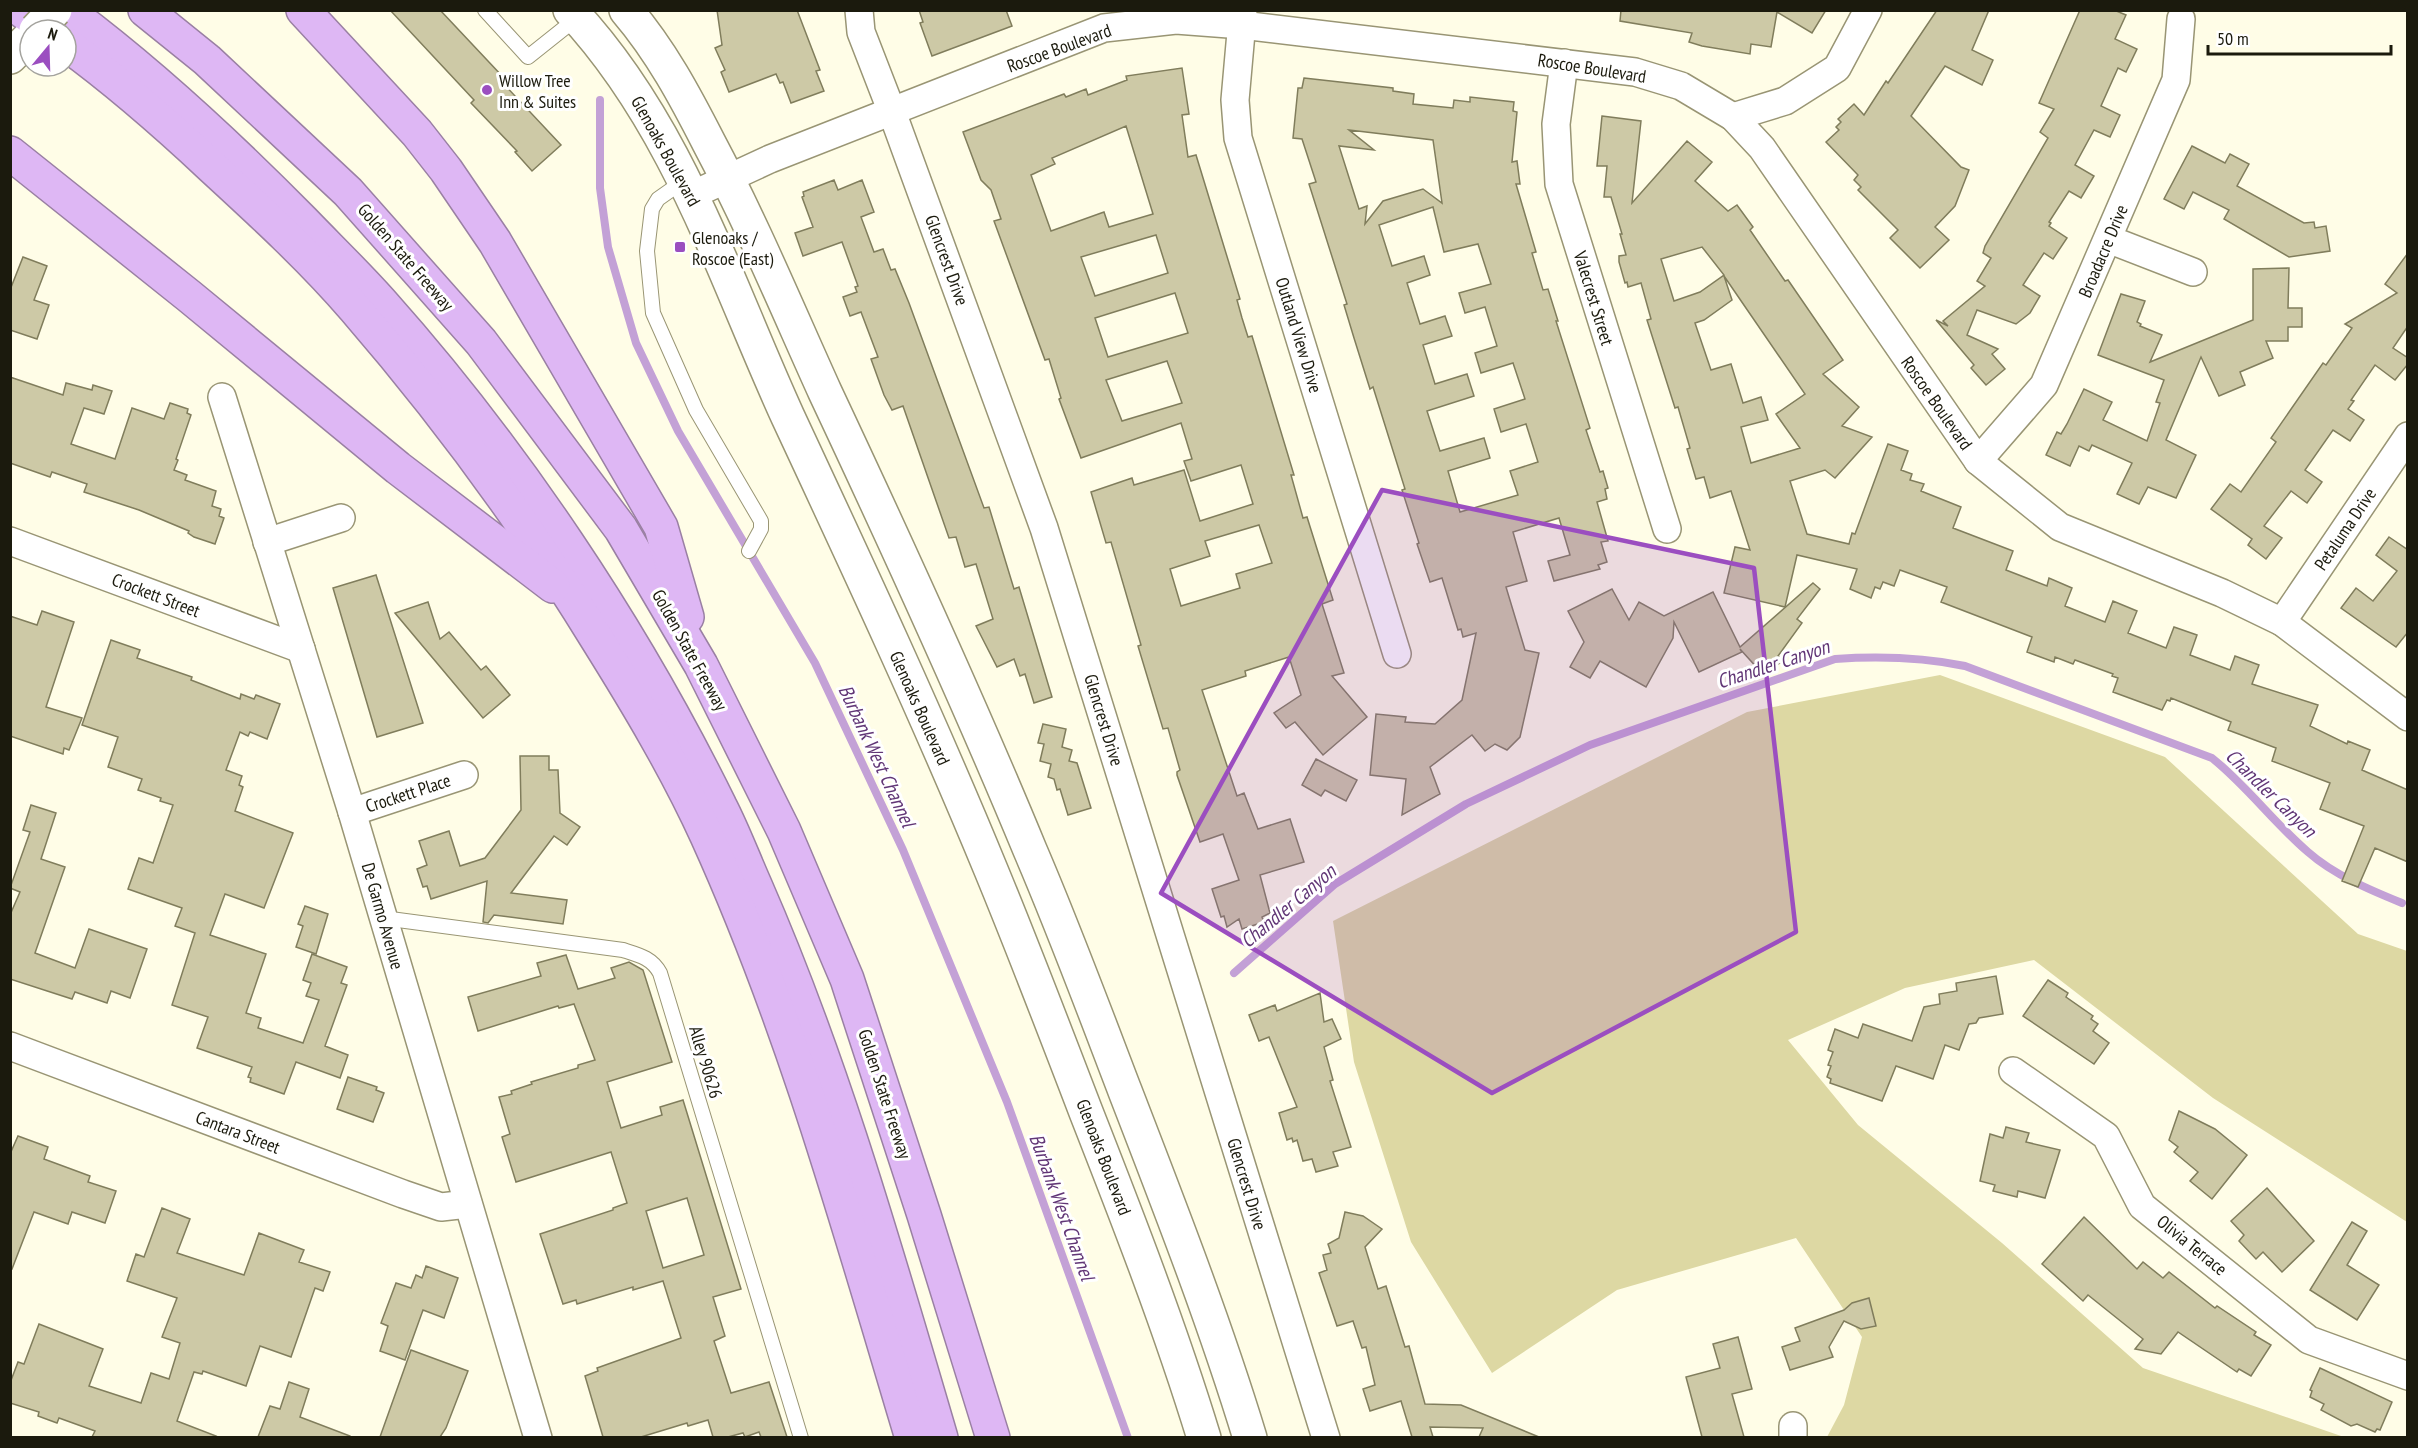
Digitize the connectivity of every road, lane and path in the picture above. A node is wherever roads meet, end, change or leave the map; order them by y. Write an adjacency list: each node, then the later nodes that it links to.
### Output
1 (66, 10): 45 (highway)
2 (97, 10): 46 (highway)
3 (145, 10): 33 (highway, Golden State Freeway)
4 (303, 10): 33 (highway)
5 (485, 10): 9 (lane)
6 (859, 10): 14 (street, Glencrest Drive)
7 (1868, 10): 15 (street)
8 (627, 11): 17 (main road)
9 (573, 14): 18 (main road, Glenoaks Boulevard)
10 (1242, 18): 13 (street, Roscoe Boulevard); 14 (street, Roscoe Boulevard); 32 (street, Outland View Drive)
11 (2181, 19): 19 (street, Broadacre Drive)
12 (78, 54): 29 (highway)
13 (1564, 63): 15 (street, Roscoe Boulevard); 25 (street, Valecrest Street)
14 (892, 112): 17 (street, Roscoe Boulevard); 50 (street, Glencrest Drive)
15 (1733, 117): 23 (street, Roscoe Boulevard)
16 (10, 153): 29 (highway)
17 (728, 178): 18 (street, Roscoe Boulevard); 49 (main road)
18 (688, 187): 28 (lane); 48 (main road, Glenoaks Boulevard)
19 (2108, 239): 20 (street); 23 (street, Broadacre Drive)
20 (2193, 272)
21 (222, 397): 27 (street, De Garmo Avenue)
22 (2408, 436): 30 (street, Petaluma Drive)
23 (1978, 461): 30 (street, Roscoe Boulevard)
24 (341, 518): 27 (street)
25 (1667, 529)
26 (10, 541): 31 (street, Crockett Street)
27 (267, 542): 31 (street, De Garmo Avenue)
28 (749, 551)
29 (574, 601): 44 (highway)
30 (2282, 622): 34 (street, Roscoe Boulevard)
31 (301, 650): 36 (street, De Garmo Avenue)
32 (1397, 654)
33 (702, 665): 47 (highway, Golden State Freeway)
34 (2408, 717)
35 (464, 775): 36 (street, Crockett Place)
36 (352, 812): 37 (street, De Garmo Avenue)
37 (383, 918): 40 (street, De Garmo Avenue); 43 (lane, Alley 90626)
38 (10, 1046): 40 (street, Cantara Street)
39 (2013, 1071): 41 (street, Olivia Terrace)
40 (468, 1204): 42 (street, De Garmo Avenue)
41 (2408, 1376)
42 (538, 1437)
43 (801, 1437)
44 (912, 1437)
45 (941, 1437)
46 (960, 1437)
47 (993, 1437)
48 (1204, 1437)
49 (1250, 1437)
50 (1326, 1437)

